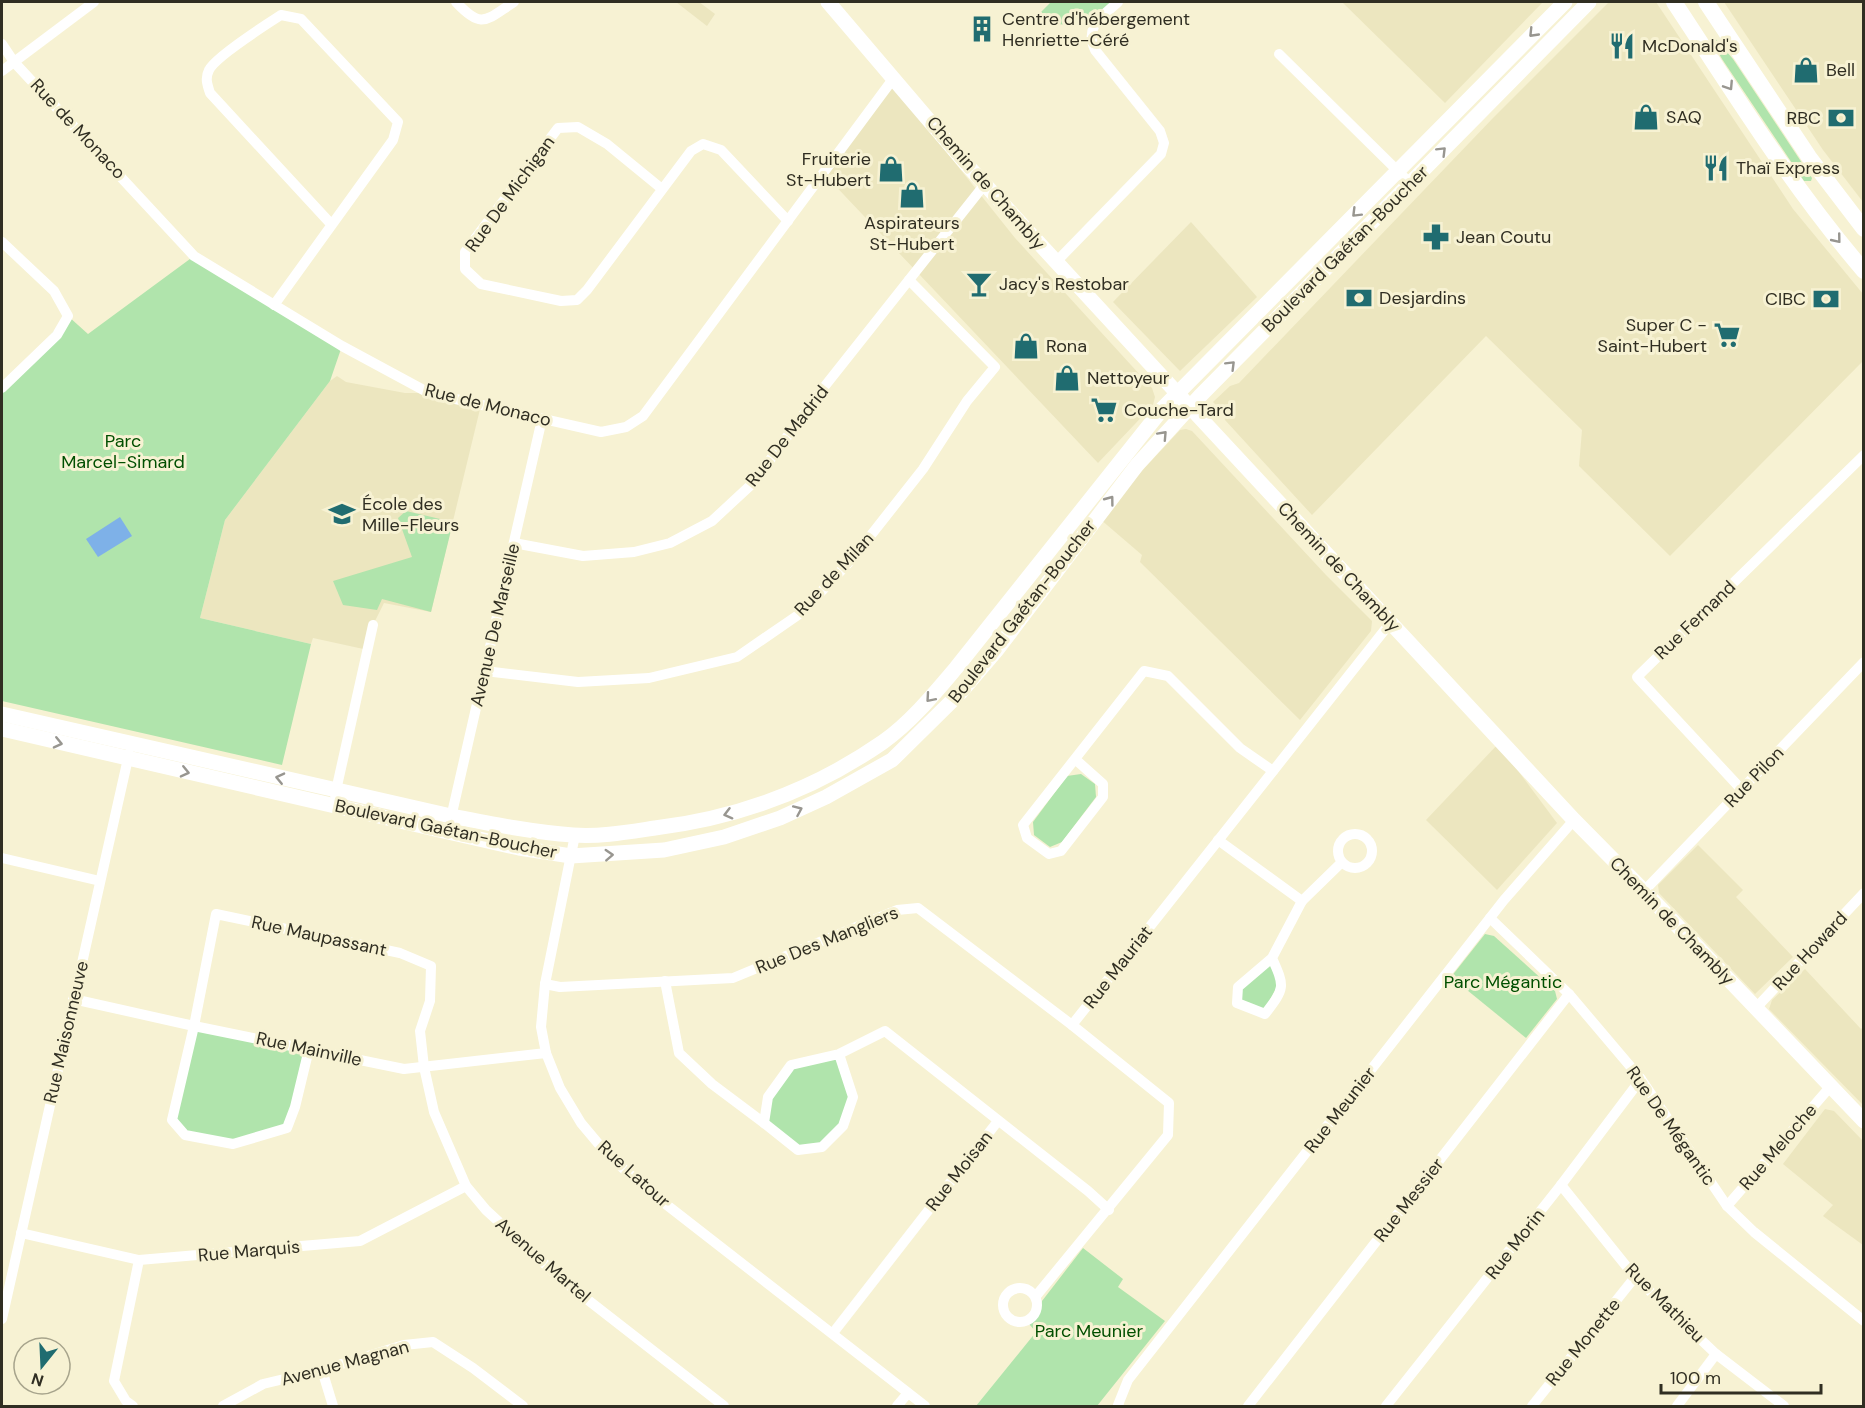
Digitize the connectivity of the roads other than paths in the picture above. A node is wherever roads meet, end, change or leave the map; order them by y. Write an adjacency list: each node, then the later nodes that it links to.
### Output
1 (94, 2): 12 (street)
2 (456, 2): 3 (street)
3 (514, 2)
4 (828, 2): 15 (street, Chemin de Chambly)
5 (1118, 2): 25 (street)
6 (1564, 2): 13 (street, Boulevard Gaétan-Boucher, one-way to 13)
7 (1589, 2): 16 (street, Boulevard Gaétan-Boucher)
8 (1674, 2): 26 (main road, one-way to 26)
9 (1706, 2): 23 (main road)
10 (2, 44): 12 (street, Rue de Monaco)
11 (1279, 54): 17 (street)
12 (14, 62): 14 (street); 28 (street, Rue de Monaco)
13 (1502, 65): 16 (street); 17 (street, Boulevard Gaétan-Boucher)
14 (2, 71)
15 (893, 79): 19 (street, Chemin de Chambly); 21 (street, Rue de Monaco)
16 (1483, 109): 18 (street, Boulevard Gaétan-Boucher, one-way to 16)
17 (1397, 171): 18 (street); 30 (street, Boulevard Gaétan-Boucher, one-way to 30)
18 (1410, 183): 31 (street, Boulevard Gaétan-Boucher, one-way to 18)
19 (985, 184): 25 (street, Chemin de Chambly); 27 (street, Rue De Madrid)
20 (662, 189): 20 (street, Rue De Michigan); 21 (street, Rue De Michigan)
21 (788, 221): 32 (street, Rue de Monaco)
22 (331, 224): 22 (street); 28 (street)
23 (1863, 229)
24 (2, 242): 29 (street)
25 (1056, 262): 30 (street, Chemin de Chambly)
26 (1863, 271)
27 (909, 280): 36 (street, Rue De Madrid); 40 (street, Rue de Milan)
28 (274, 305): 32 (street, Rue de Monaco)
29 (2, 388)
30 (1178, 393): 31 (street, Chemin de Chambly); 51 (street, Boulevard Gaétan-Boucher, one-way to 51)
31 (1190, 406): 37 (street, Chemin de Chambly); 53 (street, Boulevard Gaétan-Boucher, one-way to 31)
32 (542, 419): 36 (street, Avenue De Marseille)
33 (1863, 455): 34 (street, Rue Fernand)
34 (1855, 464): 35 (street); 46 (street, Rue Fernand)
35 (1863, 472)
36 (514, 543): 40 (street, Avenue De Marseille)
37 (1391, 622): 45 (street, Rue Mauriat); 49 (street, Chemin de Chambly)
38 (373, 626): 47 (street)
39 (1863, 662): 46 (street, Rue Pilon)
40 (484, 671): 48 (street, Avenue De Marseille)
41 (2, 714): 43 (street, Boulevard Gaétan-Boucher)
42 (2, 729): 43 (street, Boulevard Gaétan-Boucher, one-way to 43)
43 (130, 752): 47 (street, Boulevard Gaétan-Boucher); 56 (street, Rue Maisonneuve)
44 (1075, 759): 44 (street); 45 (street)
45 (1272, 771): 52 (street, Rue Mauriat)
46 (1742, 790): 57 (street, Rue Pilon)
47 (335, 798): 48 (street, Boulevard Gaétan-Boucher); 50 (street, Boulevard Gaétan-Boucher)
48 (451, 816): 50 (street, Avenue De Marseille); 51 (street, Boulevard Gaétan-Boucher)
49 (1574, 820): 57 (street, Chemin de Chambly); 60 (street, Rue Meunier)
50 (448, 832): 53 (street, Boulevard Gaétan-Boucher)
51 (575, 835): 53 (street, Rue Latour)
52 (1218, 840): 59 (street); 67 (street, Rue Mauriat)
53 (571, 856): 63 (street, Rue Latour)
54 (2, 858): 56 (street)
55 (1341, 863): 59 (street)
56 (100, 881): 65 (street, Rue Maisonneuve)
57 (1644, 891): 66 (street, Chemin de Chambly)
58 (1863, 893): 66 (street, Rue Howard)
59 (1302, 901): 61 (street)
60 (1490, 918): 64 (street, Rue De Mégantic); 99 (street, Rue Meunier)
61 (1272, 957): 61 (street)
62 (665, 981): 63 (street, Rue Des Mangliers); 67 (street, Rue Des Mangliers); 77 (street)
63 (545, 984): 70 (street, Rue Latour)
64 (1569, 994): 73 (street, Rue De Mégantic); 100 (street, Rue Messier)
65 (73, 999): 68 (street, Rue Mainville); 82 (street, Rue Maisonneuve)
66 (1755, 1008): 74 (street, Chemin de Chambly)
67 (1072, 1025): 81 (street, Rue Mauriat)
68 (194, 1026): 69 (street, Rue Mainville); 69 (street); 72 (street, Rue Maupassant)
69 (309, 1050): 72 (street, Rue Mainville)
70 (546, 1053): 72 (street, Rue Mainville); 88 (street, Rue Latour)
71 (839, 1054): 75 (street); 77 (street); 77 (street)
72 (424, 1067): 79 (street, Avenue Martel)
73 (1641, 1079): 78 (street, Rue Morin); 80 (street, Rue De Mégantic)
74 (1830, 1087): 76 (street, Chemin de Chambly); 80 (street, Rue Meloche)
75 (998, 1121): 81 (street, Rue Moisan); 88 (street, Rue Moisan)
76 (1863, 1121)
77 (764, 1123)
78 (1561, 1185): 84 (street, Rue Mathieu); 101 (street, Rue Morin)
79 (466, 1186): 83 (street, Rue Marquis); 96 (street, Avenue Martel)
80 (1727, 1206): 87 (street, Rue De Mégantic)
81 (1109, 1210): 85 (street, Rue Mauriat)
82 (21, 1233): 83 (street, Rue Marquis); 86 (street, Rue Maisonneuve)
83 (139, 1260): 92 (street)
84 (1635, 1277): 89 (street, Rue Mathieu); 102 (street, Rue Monette)
85 (1036, 1296)
86 (2, 1319)
87 (1863, 1322)
88 (833, 1333): 91 (street, Rue Latour)
89 (1716, 1354): 103 (street); 104 (street, Rue Mathieu)
90 (322, 1370): 93 (street, Avenue Magnan); 94 (street); 95 (street, Avenue Magnan)
91 (909, 1393): 97 (street); 98 (street, Rue Latour)
92 (133, 1407)
93 (223, 1407)
94 (333, 1407)
95 (523, 1407)
96 (724, 1407)
97 (897, 1407)
98 (925, 1407)
99 (1119, 1407)
100 (1248, 1407)
101 (1386, 1407)
102 (1532, 1407)
103 (1677, 1407)
104 (1784, 1407)

